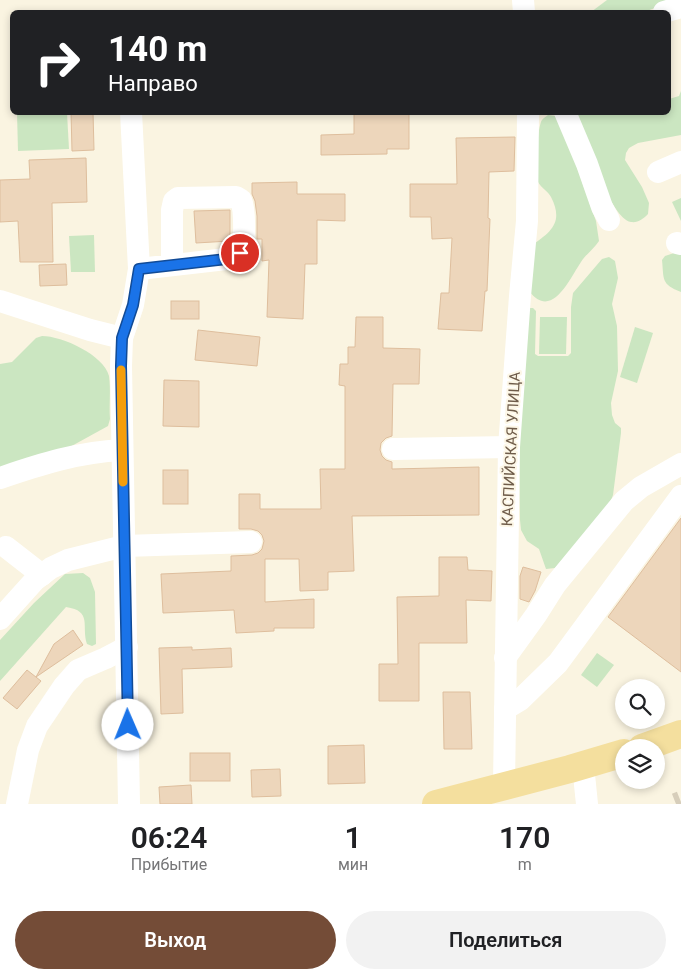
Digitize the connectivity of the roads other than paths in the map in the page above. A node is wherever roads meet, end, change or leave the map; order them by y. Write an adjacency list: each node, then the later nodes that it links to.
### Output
1 (131, 115): 8 (street)
2 (528, 115): 11 (street, КАСПИЙСКАЯ УЛИЦА)
3 (566, 115): 6 (street)
4 (681, 162): 5 (street)
5 (658, 172)
6 (609, 220)
7 (172, 265): 8 (street)
8 (139, 269): 10 (street)
9 (0, 301): 10 (street)
10 (122, 338): 13 (street)
11 (509, 447): 12 (street); 23 (street, КАСПИЙСКАЯ УЛИЦА)
12 (393, 449)
13 (122, 450): 15 (street); 17 (street)
14 (681, 464): 23 (street)
15 (0, 478)
16 (681, 496): 24 (street)
17 (124, 538): 18 (street); 20 (street); 22 (street)
18 (251, 542)
19 (6, 547): 20 (street)
20 (42, 575): 21 (street)
21 (0, 619)
22 (127, 647): 30 (street); 31 (street)
23 (505, 658): 24 (street, КАСПИЙСКАЯ УЛИЦА)
24 (505, 709): 29 (street, КАСПИЙСКАЯ УЛИЦА)
25 (681, 734): 26 (main road)
26 (665, 740)
27 (615, 756): 28 (main road)
28 (583, 765): 29 (main road); 33 (street)
29 (504, 785): 32 (main road)
30 (18, 804)
31 (129, 804)
32 (436, 804)
33 (587, 804)

